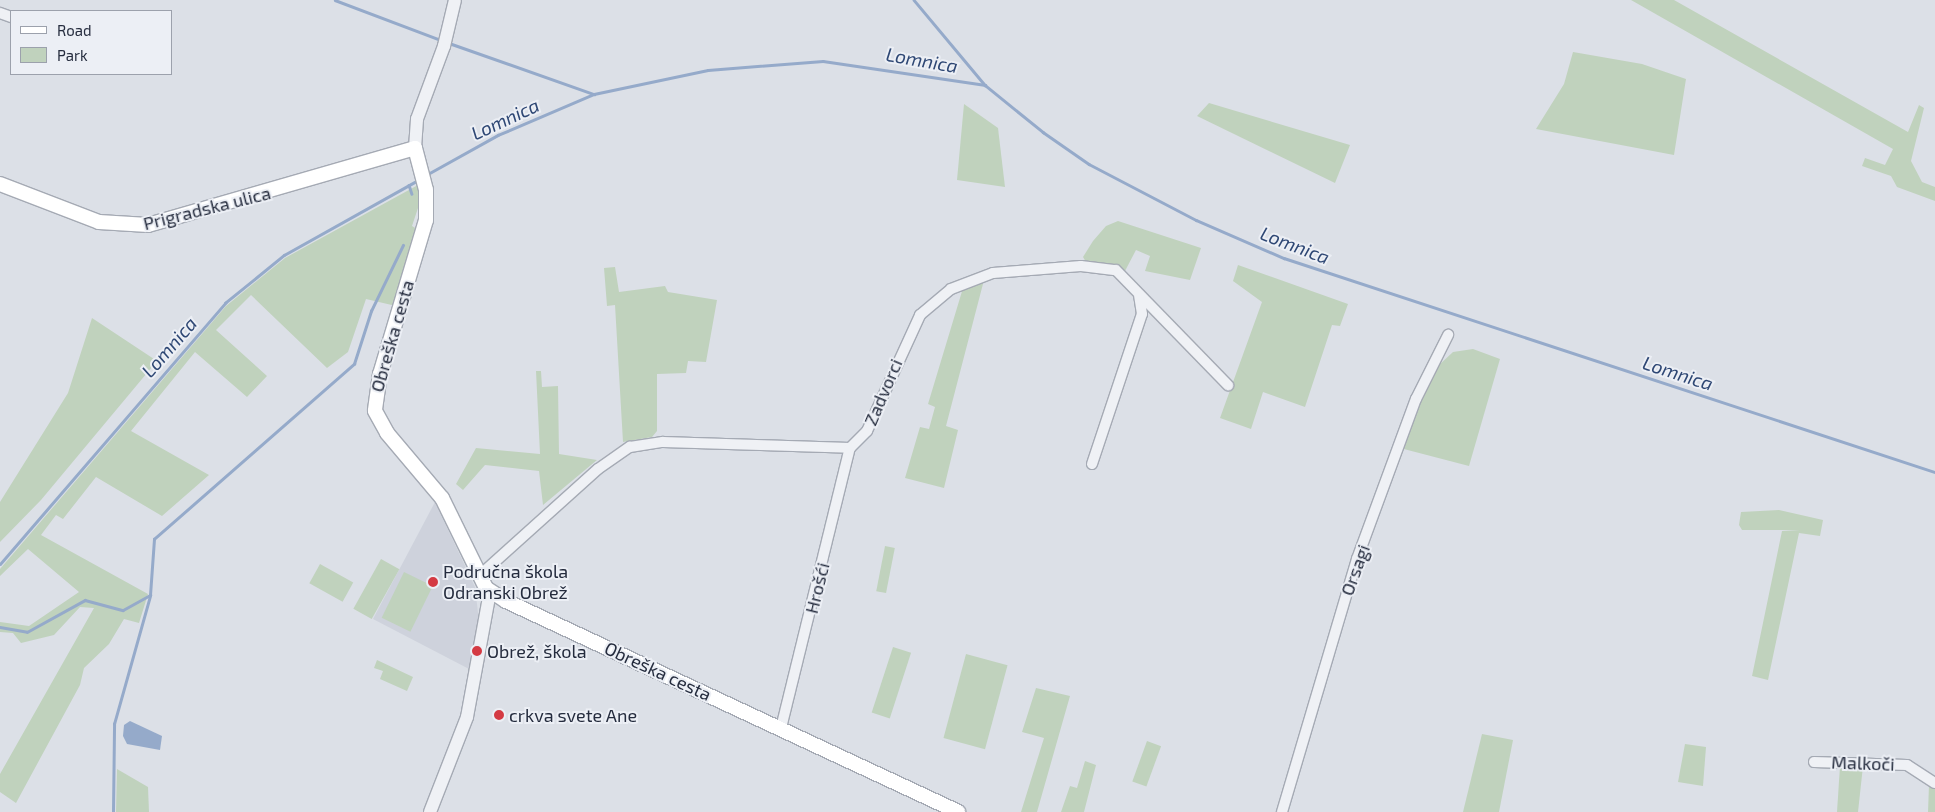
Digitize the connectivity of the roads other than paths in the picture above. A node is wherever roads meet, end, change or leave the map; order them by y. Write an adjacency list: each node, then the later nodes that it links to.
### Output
1 (455, 0): 2 (street)
2 (415, 148): 3 (main road, Prigradska ulica); 9 (main road, Obreška cesta)
3 (0, 184)
4 (1138, 293): 6 (street, Zadvorci); 7 (street, Zadvorci); 8 (street)
5 (1448, 335): 16 (street, Orsagi)
6 (1228, 385)
7 (850, 448): 9 (street); 11 (street, Hrošći)
8 (1092, 464)
9 (479, 576): 10 (main road, Obreška cesta)
10 (490, 592): 11 (main road, Obreška cesta); 14 (street)
11 (781, 728): 15 (main road, Obreška cesta)
12 (1814, 762): 13 (street, Malkoči)
13 (1935, 783)
14 (430, 812)
15 (958, 812)
16 (1282, 812)

